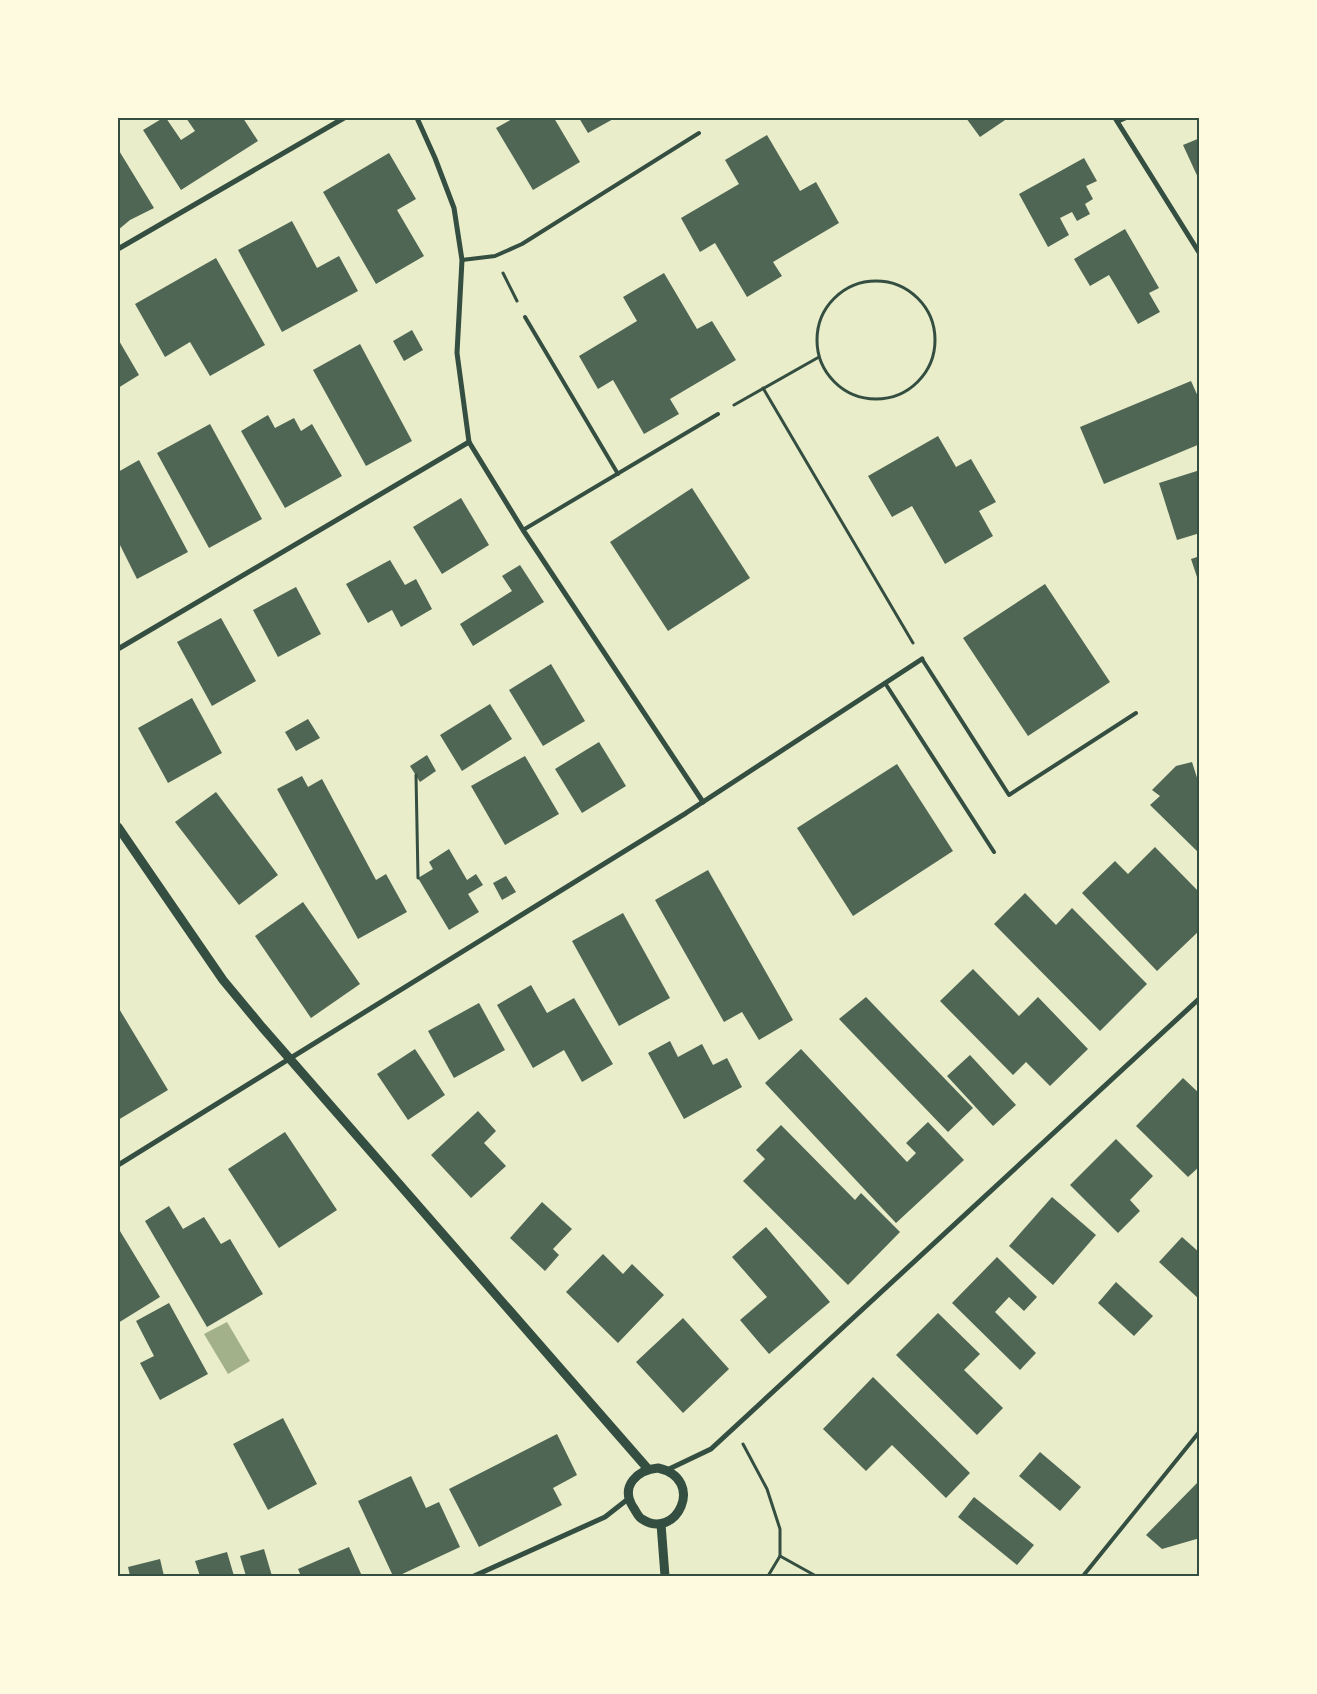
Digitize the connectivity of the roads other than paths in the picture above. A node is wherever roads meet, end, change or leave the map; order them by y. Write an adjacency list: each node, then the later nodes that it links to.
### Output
1 (344, 118): 6 (street)
2 (417, 118): 8 (street)
3 (1125, 118): 4 (street)
4 (1117, 119): 7 (street)
5 (699, 133): 8 (lane)
6 (118, 249)
7 (1200, 254)
8 (462, 260): 11 (street)
9 (525, 317): 12 (lane)
10 (718, 414): 12 (lane)
11 (469, 442): 13 (street); 14 (street)
12 (618, 474): 13 (lane)
13 (523, 530): 18 (street)
14 (118, 649)
15 (922, 659): 16 (street); 17 (lane)
16 (885, 683): 18 (street); 20 (lane)
17 (1136, 713)
18 (703, 802): 22 (street)
19 (118, 827): 22 (street)
20 (994, 852)
21 (1200, 998): 26 (street)
22 (288, 1059): 23 (street); 25 (street)
23 (118, 1165)
24 (1200, 1431): 31 (lane)
25 (648, 1469): 26 (street); 27 (street)
26 (667, 1470): 28 (street)
27 (628, 1499): 28 (street); 29 (street)
28 (661, 1524): 30 (street)
29 (474, 1576)
30 (665, 1576)
31 (1082, 1576)

